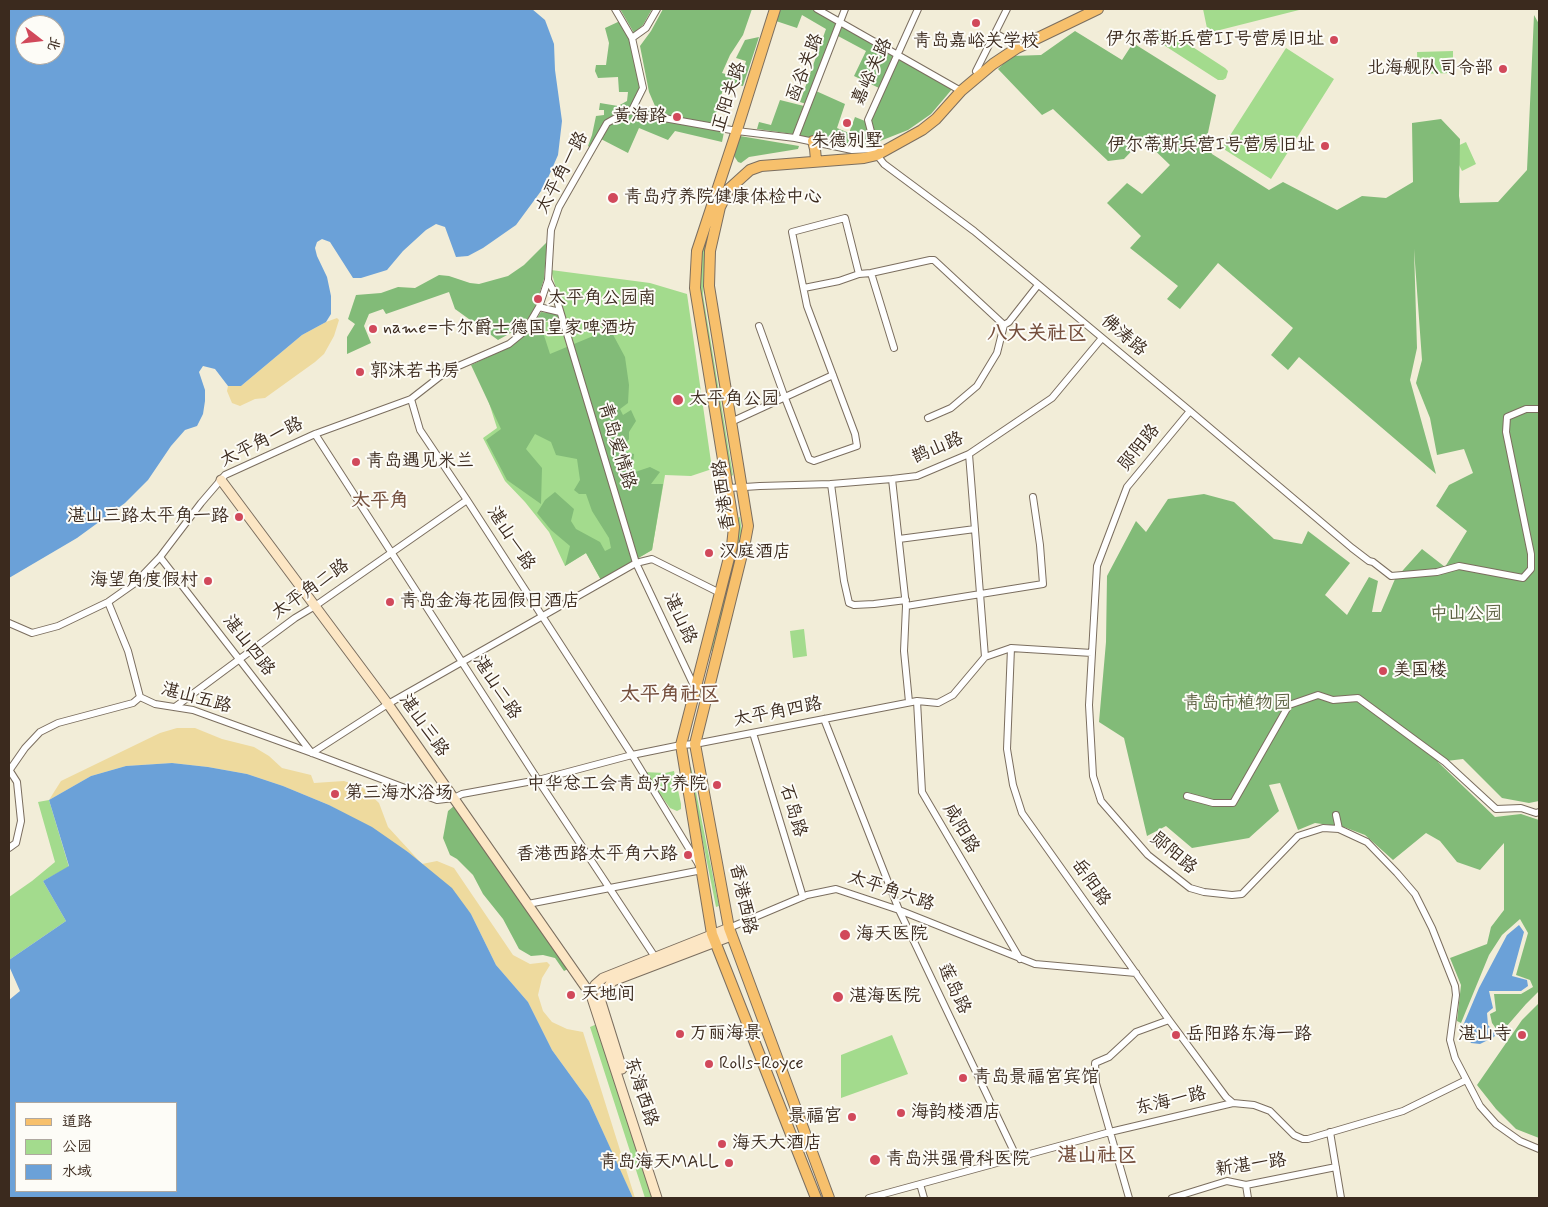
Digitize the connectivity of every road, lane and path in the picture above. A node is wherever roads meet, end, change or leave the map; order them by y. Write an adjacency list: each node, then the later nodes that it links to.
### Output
1 (615, 9): 11 (street)
2 (657, 9): 11 (street)
3 (775, 9): 17 (main road, 正阳关路)
4 (817, 9): 9 (street)
5 (845, 9): 9 (street, 函谷关路)
6 (918, 9): 13 (street, 嘉峪关路)
7 (1007, 9): 10 (street)
8 (1098, 9): 12 (main road, 香港西路)
9 (840, 22): 13 (street); 18 (street, 函谷关路)
10 (995, 33): 12 (street); 14 (street)
11 (632, 38): 16 (street)
12 (1017, 48): 15 (main road, 香港西路)
13 (898, 55): 15 (street); 20 (street, 嘉峪关路)
14 (976, 71)
15 (961, 91): 20 (main road, 香港西路)
16 (632, 110): 17 (street); 25 (street, 太平角一路)
17 (737, 130): 18 (street); 22 (main road, 正阳关路)
18 (795, 138): 19 (street)
19 (813, 142): 20 (street); 21 (main road)
20 (876, 152): 21 (main road, 香港西路); 26 (street, 佛涛路)
21 (816, 160): 40 (main road, 香港西路)
22 (715, 195): 47 (main road, 香港西路)
23 (871, 273): 24 (street); 30 (street); 33 (street)
24 (859, 274): 27 (street); 27 (street)
25 (548, 280): 28 (street, 太平角一路); 29 (street, 青岛爱情路)
26 (1038, 285): 30 (street); 32 (street, 佛涛路)
27 (804, 288): 34 (street)
28 (539, 307): 29 (street); 36 (street, 太平角一路)
29 (560, 312): 54 (street, 青岛爱情路)
30 (1004, 325): 39 (street)
31 (759, 326): 35 (street)
32 (1102, 338): 38 (street, 佛涛路); 42 (street, 鹊山路)
33 (894, 348)
34 (833, 375): 35 (street); 35 (street)
35 (784, 398): 40 (street)
36 (411, 400): 41 (street, 太平角一路); 49 (street, 湛山一路)
37 (1539, 409): 38 (street, 佛涛路)
38 (1190, 411): 63 (street, 郧阳路)
39 (928, 418)
40 (731, 422): 46 (main road, 香港西路)
41 (315, 434): 44 (street, 太平角一路); 52 (street, 湛山二路)
42 (969, 454): 43 (street, 鹊山路); 50 (street)
43 (892, 479): 45 (street, 鹊山路); 51 (street)
44 (221, 480): 53 (street, 太平角一路); 59 (main road, 湛山三路)
45 (831, 484): 46 (street, 鹊山路); 58 (street)
46 (742, 486): 47 (street, 鹊山路); 75 (main road, 香港西路)
47 (729, 488): 55 (main road, 香港西路)
48 (1033, 497): 56 (street)
49 (466, 500): 52 (street, 太平角二路); 60 (street, 湛山一路)
50 (975, 529): 51 (street); 56 (street)
51 (899, 538): 58 (street)
52 (391, 552): 59 (street, 太平角二路); 66 (street, 湛山二路)
53 (160, 557): 57 (street, 太平角一路); 65 (street, 湛山四路)
54 (636, 563): 55 (street); 60 (street); 67 (street, 湛山路)
55 (720, 593): 67 (main road, 香港西路)
56 (980, 595): 58 (street); 64 (street)
57 (108, 602): 61 (street, 太平角一路); 68 (street, 湛山五路)
58 (906, 603): 70 (street)
59 (315, 606): 65 (street, 太平角二路); 71 (main road, 湛山三路)
60 (542, 617): 66 (street); 78 (street, 湛山一路)
61 (9, 623)
62 (1011, 648): 63 (street); 64 (street); 96 (street, 岳阳路)
63 (1092, 653): 85 (street, 郧阳路)
64 (985, 657): 69 (street, 太平角四路)
65 (239, 659): 72 (street, 太平角二路); 77 (street, 湛山四路)
66 (461, 662): 71 (street); 80 (street, 湛山二路)
67 (695, 688): 76 (main road, 香港西路)
68 (140, 697): 72 (street, 湛山五路); 79 (street)
69 (917, 701): 70 (street, 太平角四路); 95 (street, 咸阳路)
70 (909, 702): 73 (street, 太平角四路)
71 (388, 704): 77 (street); 82 (main road, 湛山三路)
72 (175, 707): 77 (street, 湛山五路)
73 (824, 719): 74 (street, 太平角四路); 91 (street, 莲岛路)
74 (752, 733): 75 (street, 太平角四路); 89 (street, 石岛路)
75 (695, 744): 76 (street, 太平角四路); 92 (main road, 香港西路)
76 (681, 745): 78 (street, 太平角四路); 87 (main road, 香港西路)
77 (312, 753): 82 (street, 湛山五路)
78 (632, 756): 80 (street, 太平角四路); 87 (street, 湛山一路)
79 (9, 771): 86 (street)
80 (538, 780): 82 (street, 太平角四路); 88 (street, 湛山二路)
81 (1187, 796): 83 (street)
82 (454, 798): 90 (main road, 湛山三路)
83 (1539, 812)
84 (1336, 815): 85 (street)
85 (1339, 829): 99 (street, 郧阳路)
86 (9, 848)
87 (702, 870): 88 (street); 93 (main road, 香港西路)
88 (610, 888): 90 (street); 94 (street, 湛山二路)
89 (802, 897): 91 (street, 太平角六路); 92 (street, 太平角六路)
90 (528, 904): 97 (main road, 湛山三路)
91 (899, 910): 95 (street, 太平角六路); 104 (street, 莲岛路)
92 (730, 932): 93 (main road); 111 (main road, 香港西路)
93 (714, 938): 94 (main road); 109 (main road, 东海西路); 110 (main road, 香港西路)
94 (655, 957): 97 (main road)
95 (1020, 959): 96 (street, 太平角六路)
96 (1136, 973): 98 (street, 岳阳路)
97 (591, 995): 108 (main road, 东海西路)
98 (1169, 1020): 100 (street, 岳阳路); 101 (street)
99 (1466, 1080): 102 (street, 东海一路); 103 (street, 郧阳路)
100 (1233, 1103): 101 (street, 东海一路); 102 (street, 东海一路)
101 (1110, 1132): 104 (street, 东海一路); 114 (street)
102 (1330, 1132): 105 (street)
103 (1539, 1149)
104 (1017, 1158): 106 (street, 东海一路)
105 (1336, 1167): 107 (street, 新湛一路); 117 (street)
106 (920, 1184): 112 (street, 东海一路); 113 (street)
107 (1246, 1185): 115 (street, 新湛一路); 116 (street)
108 (657, 1198)
109 (662, 1198)
110 (816, 1198)
111 (829, 1198)
112 (869, 1198)
113 (924, 1198)
114 (1128, 1198)
115 (1172, 1198)
116 (1248, 1198)
117 (1340, 1198)

